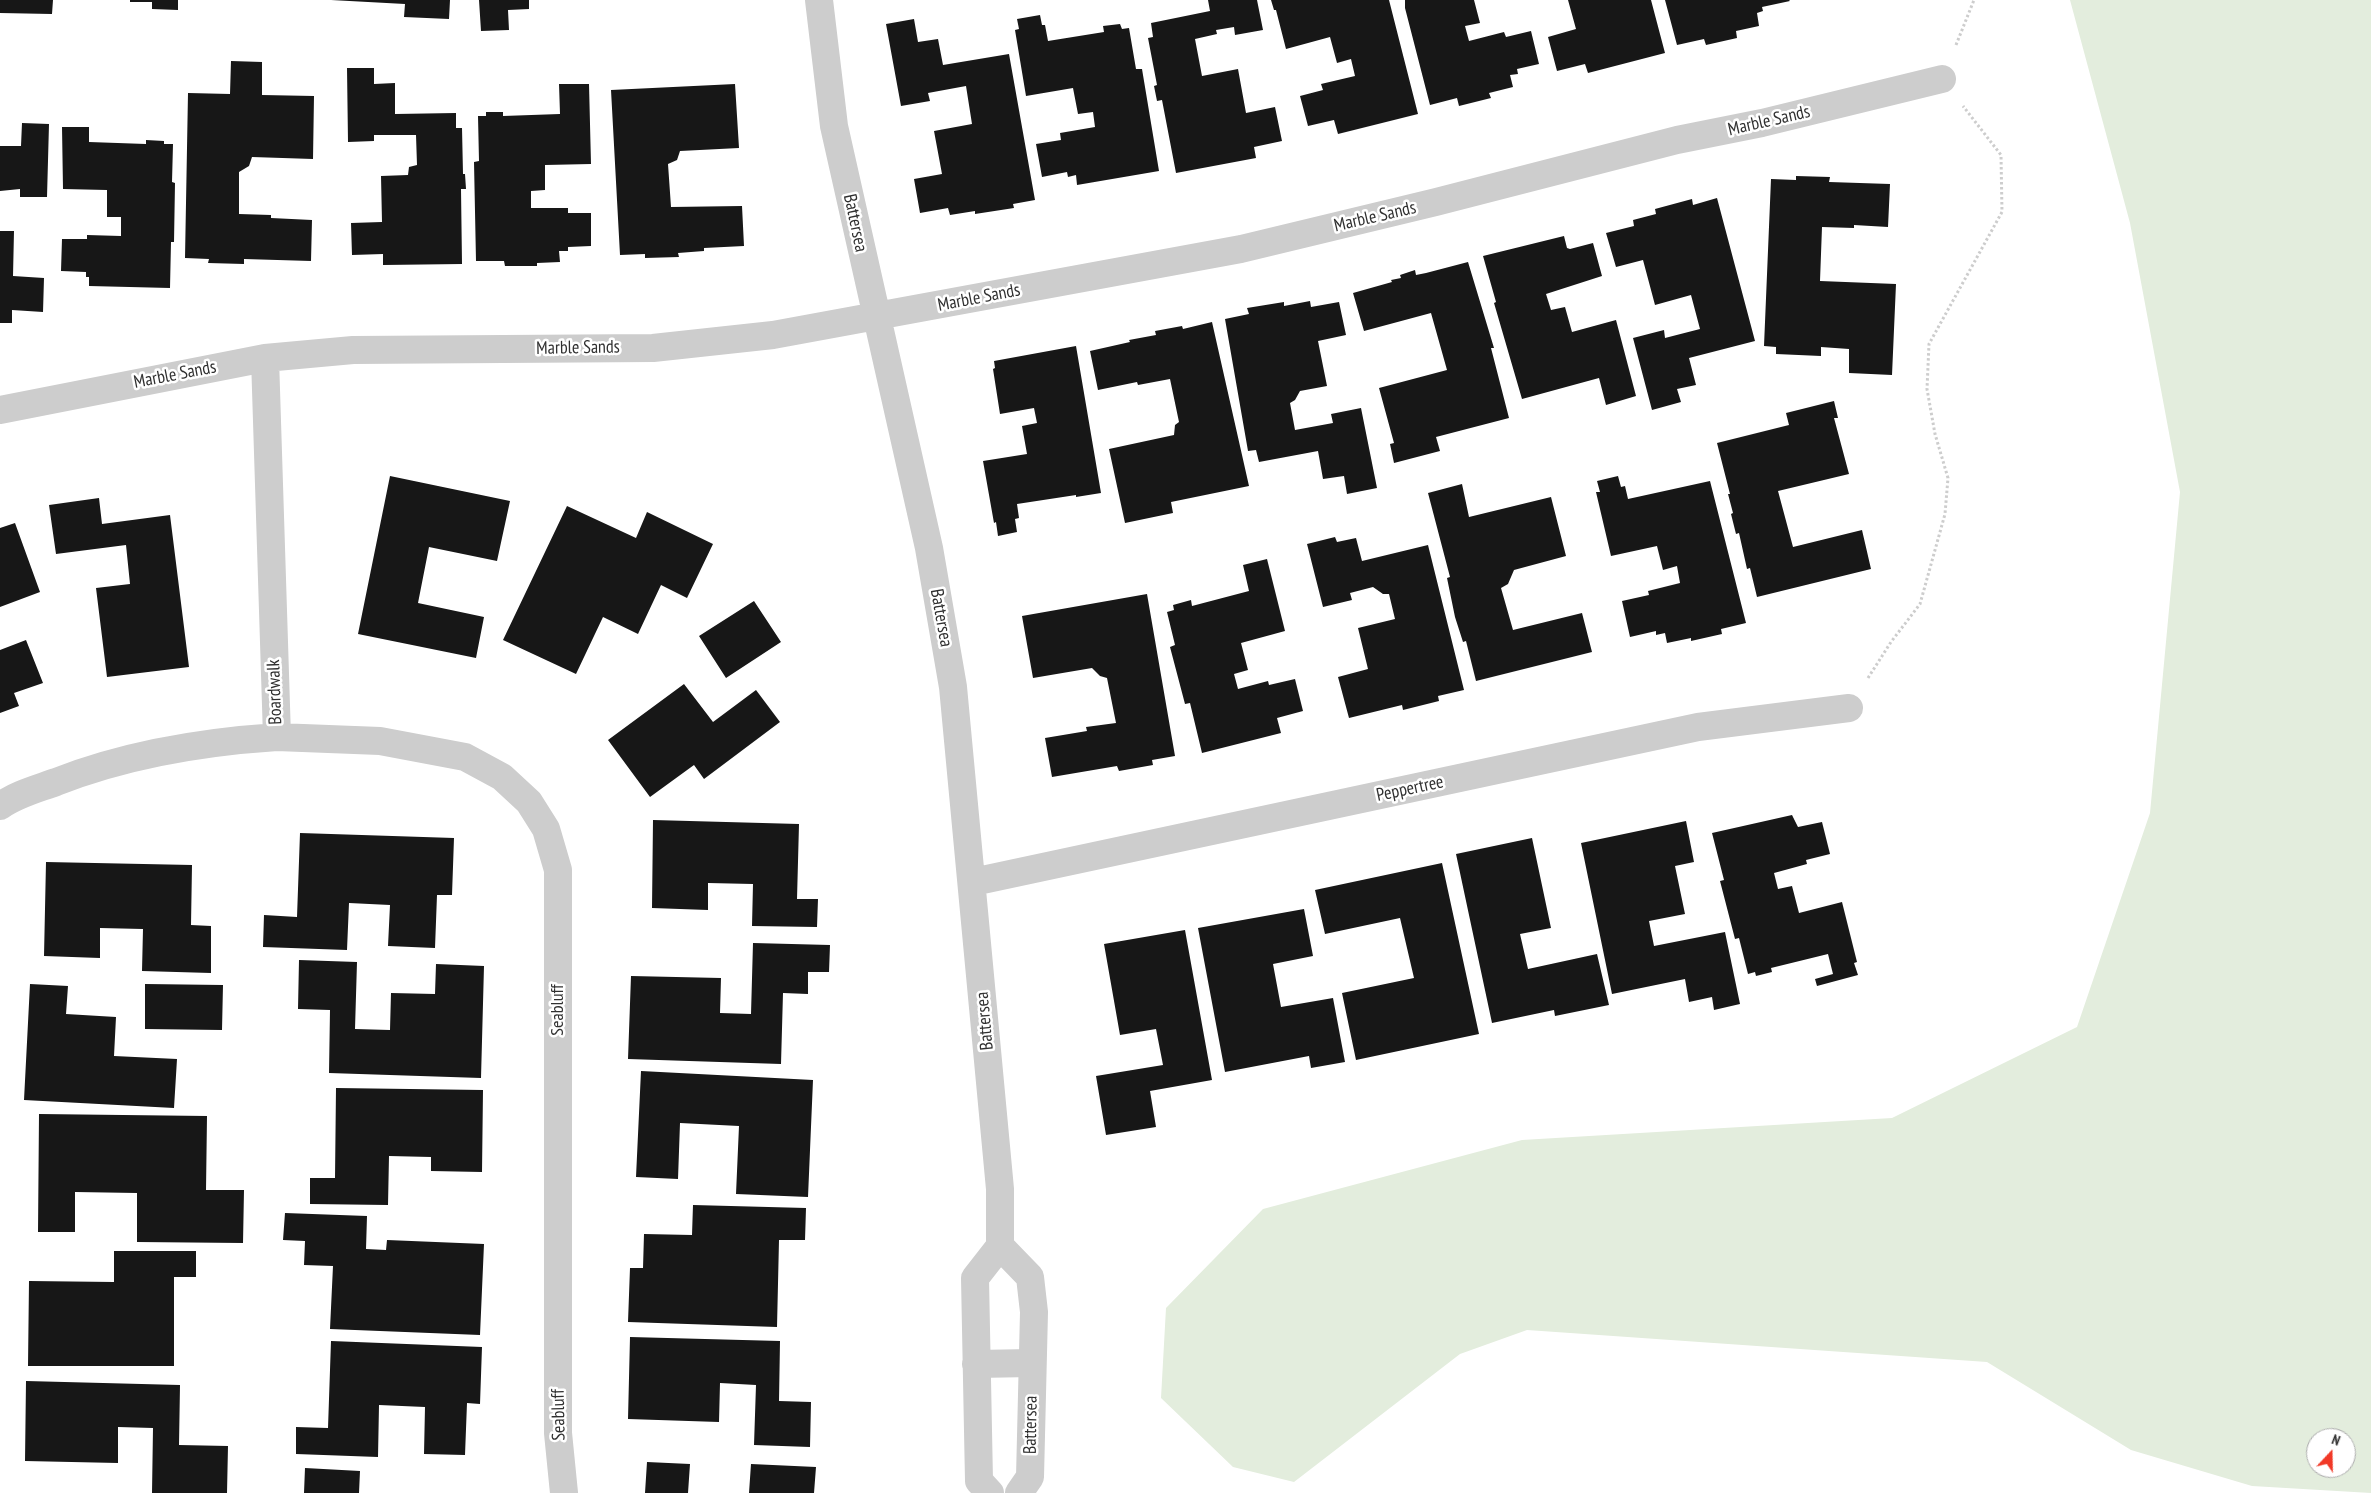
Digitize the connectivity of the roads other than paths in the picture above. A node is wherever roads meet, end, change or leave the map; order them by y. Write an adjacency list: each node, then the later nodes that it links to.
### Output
1 (818, 0): 3 (street, Battersea)
2 (1942, 80): 3 (street, Marble Sands)
3 (876, 317): 4 (street, Marble Sands); 9 (street, Battersea)
4 (265, 358): 5 (street, Marble Sands); 7 (street, Boardwalk)
5 (0, 410)
6 (1849, 708): 9 (street, Peppertree)
7 (277, 738): 8 (street, Boardwalk); 13 (street, Seabluff)
8 (0, 806)
9 (973, 882): 10 (street, Battersea)
10 (1000, 1246): 11 (street, Battersea); 12 (street)
11 (1032, 1363): 12 (street); 15 (street, Battersea)
12 (976, 1364): 14 (street)
13 (564, 1493)
14 (990, 1493)
15 (1019, 1493)

